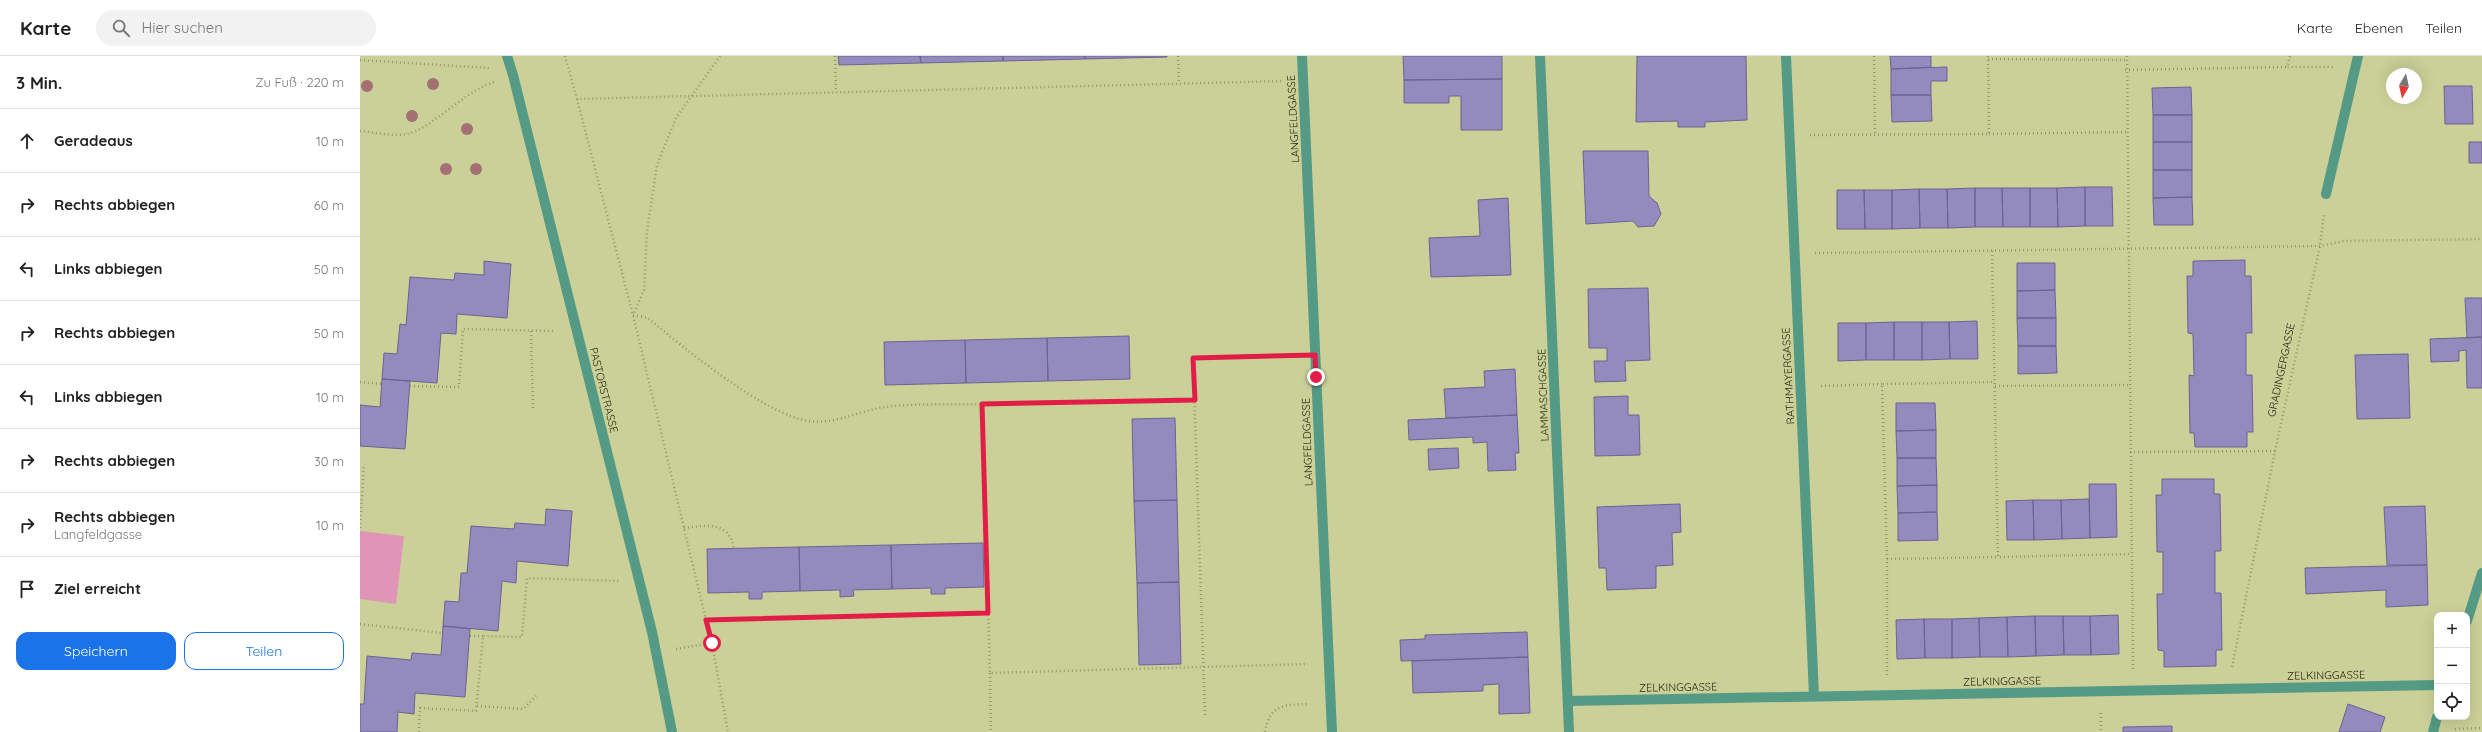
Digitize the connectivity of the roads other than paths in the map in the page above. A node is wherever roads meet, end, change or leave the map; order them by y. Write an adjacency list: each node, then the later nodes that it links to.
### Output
1 (507, 56): 13 (street, PASTORSTRASSE)
2 (1302, 56): 14 (street, LANGFELDGASSE)
3 (1540, 56): 11 (street, LAMMASCHGASSE)
4 (1786, 56): 10 (street, RATHMAYERGASSE)
5 (2358, 56): 6 (street)
6 (2326, 194)
7 (2482, 572): 8 (street)
8 (2470, 612)
9 (2434, 685): 10 (street, ZELKINGGASSE)
10 (1814, 696): 11 (street, ZELKINGGASSE)
11 (1568, 701): 15 (street, LAMMASCHGASSE)
12 (2437, 720): 16 (street)
13 (672, 732)
14 (1332, 732)
15 (1569, 732)
16 (2433, 732)

